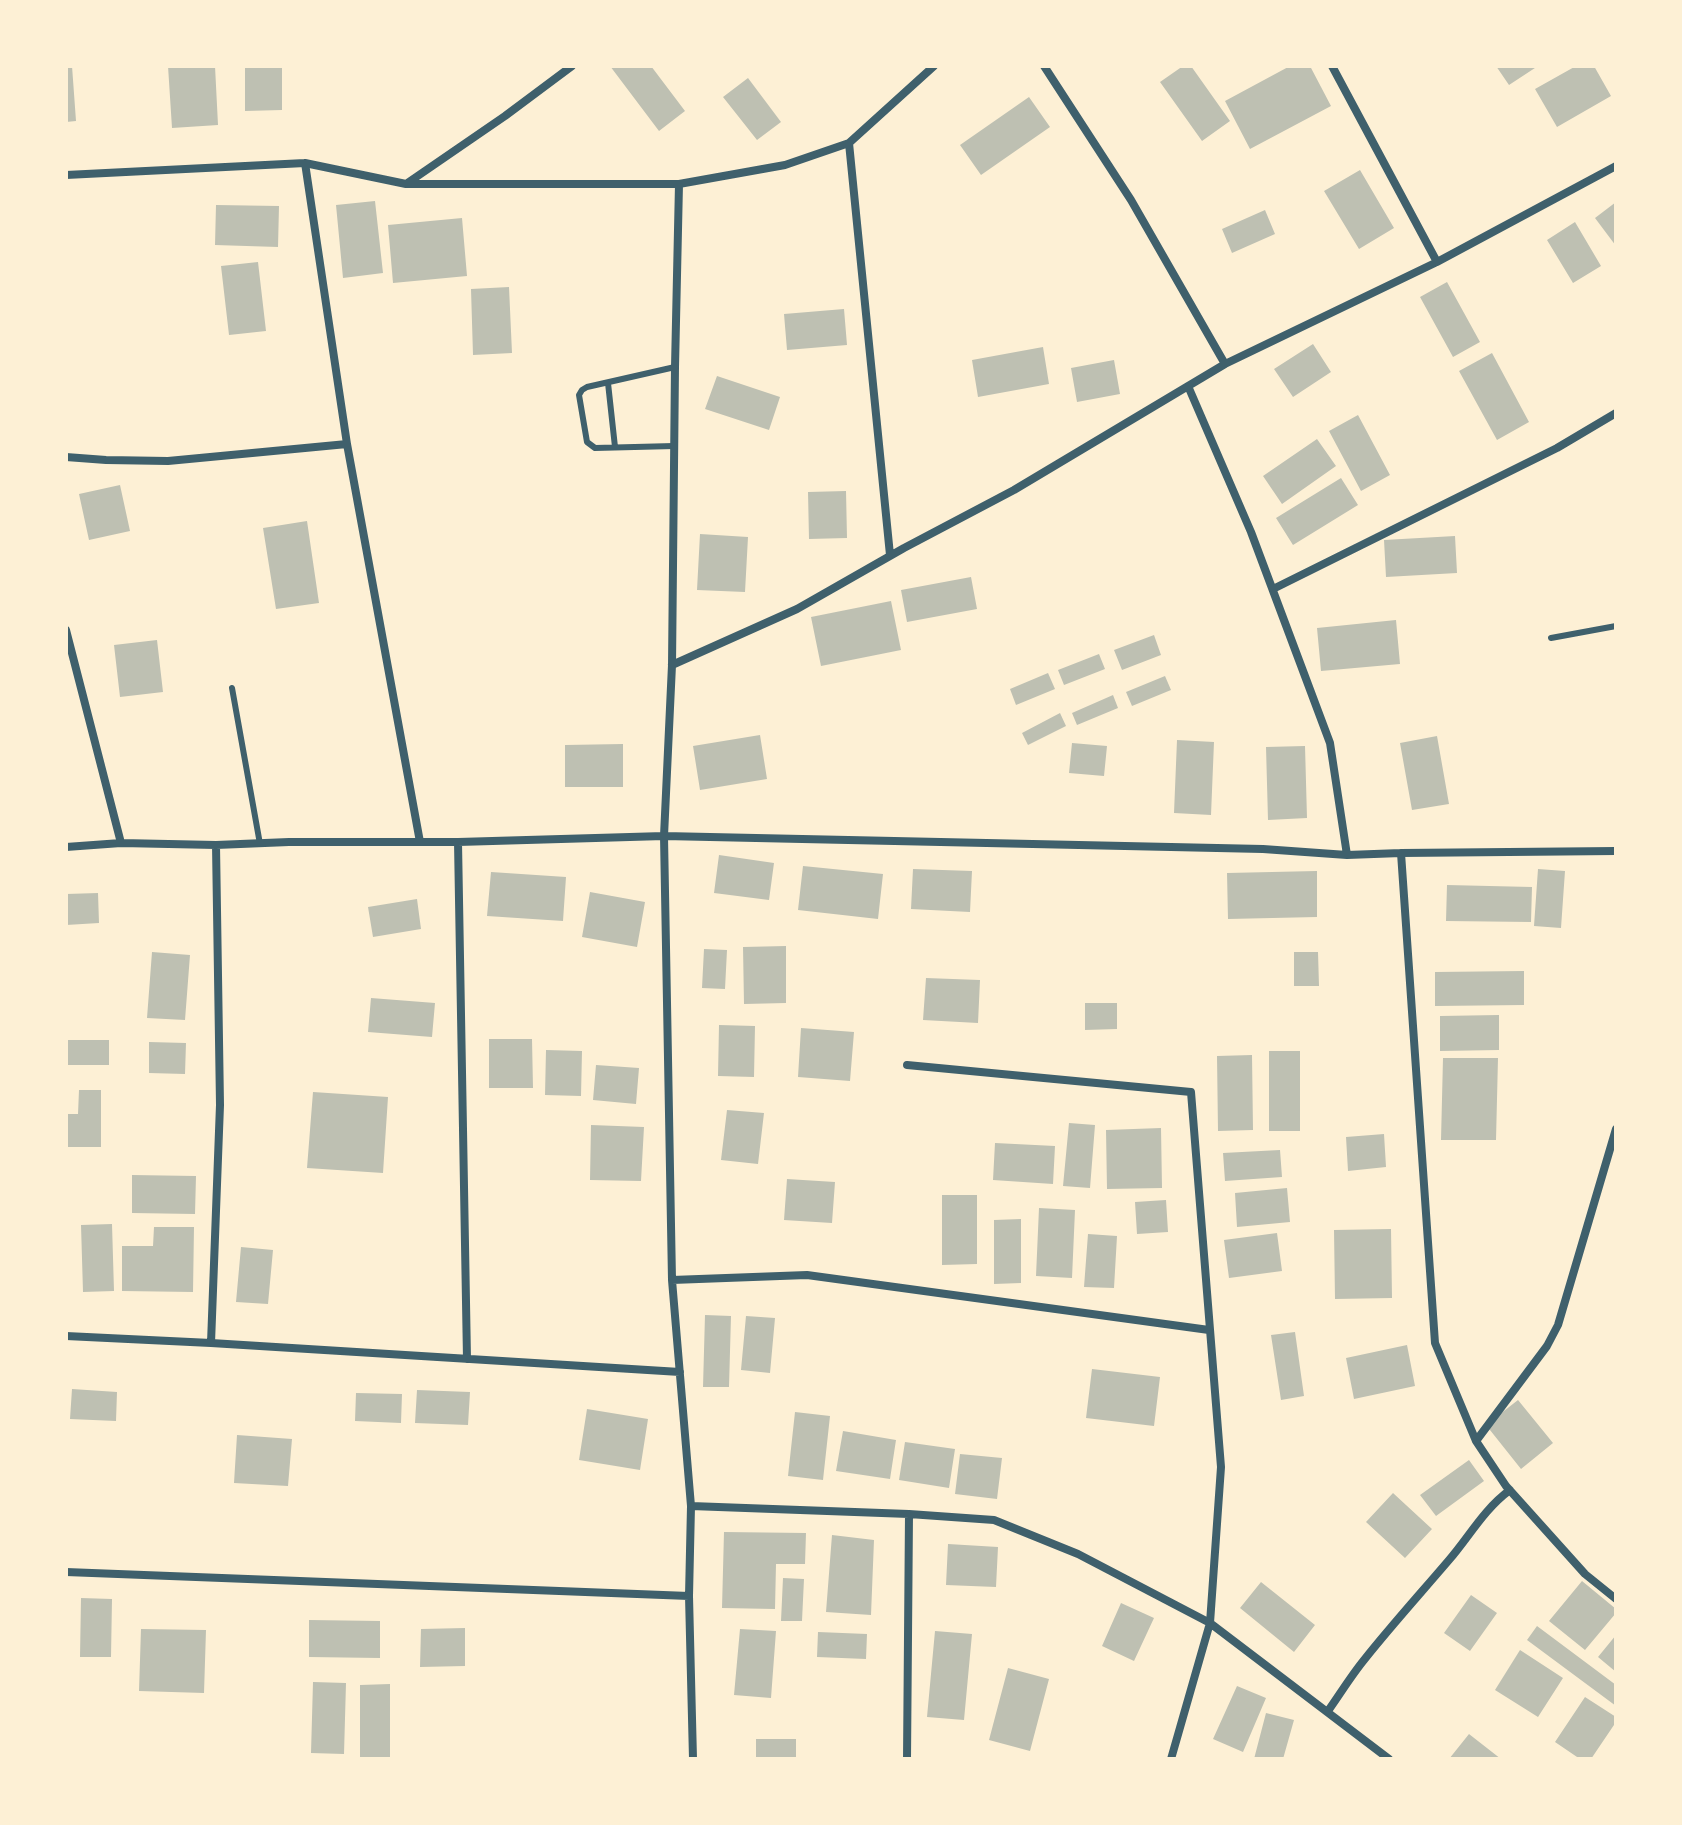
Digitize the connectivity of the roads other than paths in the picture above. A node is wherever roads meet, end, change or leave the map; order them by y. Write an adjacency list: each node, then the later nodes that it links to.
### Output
1 (572, 66): 9 (street)
2 (934, 66): 5 (street)
3 (1044, 66): 12 (street)
4 (1332, 66): 11 (street)
5 (849, 143): 10 (street); 21 (street)
6 (305, 163): 8 (street); 9 (street); 17 (street)
7 (1616, 166): 11 (street)
8 (66, 175)
9 (406, 184): 10 (street)
10 (679, 184): 13 (street)
11 (1437, 262): 12 (street)
12 (1225, 364): 15 (street)
13 (675, 367): 14 (lane); 18 (street)
14 (608, 383): 19 (lane); 19 (lane)
15 (1188, 386): 21 (street); 22 (street)
16 (1616, 413): 22 (street)
17 (347, 444): 20 (street); 29 (street)
18 (674, 446): 19 (lane); 26 (street)
19 (615, 447)
20 (66, 457)
21 (904, 548): 26 (street)
22 (1273, 589): 37 (street)
23 (1616, 626): 25 (lane)
24 (66, 630): 31 (street)
25 (1551, 638)
26 (672, 665): 28 (street)
27 (232, 688): 32 (lane)
28 (664, 836): 30 (street); 37 (street); 40 (street)
29 (420, 842): 30 (street); 32 (street)
30 (458, 842): 44 (street)
31 (121, 843): 33 (street); 34 (street)
32 (260, 844): 33 (street)
33 (216, 845): 43 (street)
34 (66, 847)
35 (1616, 851): 36 (street)
36 (1401, 853): 37 (street); 46 (street)
37 (1347, 855)
38 (907, 1065): 41 (street)
39 (1616, 1129): 46 (street)
40 (672, 1280): 41 (street); 45 (street)
41 (1209, 1330): 53 (street)
42 (66, 1336): 43 (street)
43 (211, 1343): 44 (street)
44 (467, 1359): 45 (street)
45 (680, 1372): 48 (street)
46 (1476, 1441): 47 (street)
47 (1510, 1490): 52 (street); 54 (street)
48 (691, 1506): 49 (street); 51 (street)
49 (909, 1514): 53 (street); 56 (street)
50 (66, 1572): 51 (street)
51 (689, 1596): 55 (street)
52 (1616, 1599)
53 (1210, 1623): 54 (street); 57 (street)
54 (1328, 1711): 58 (street)
55 (693, 1759)
56 (907, 1759)
57 (1171, 1759)
58 (1389, 1759)

